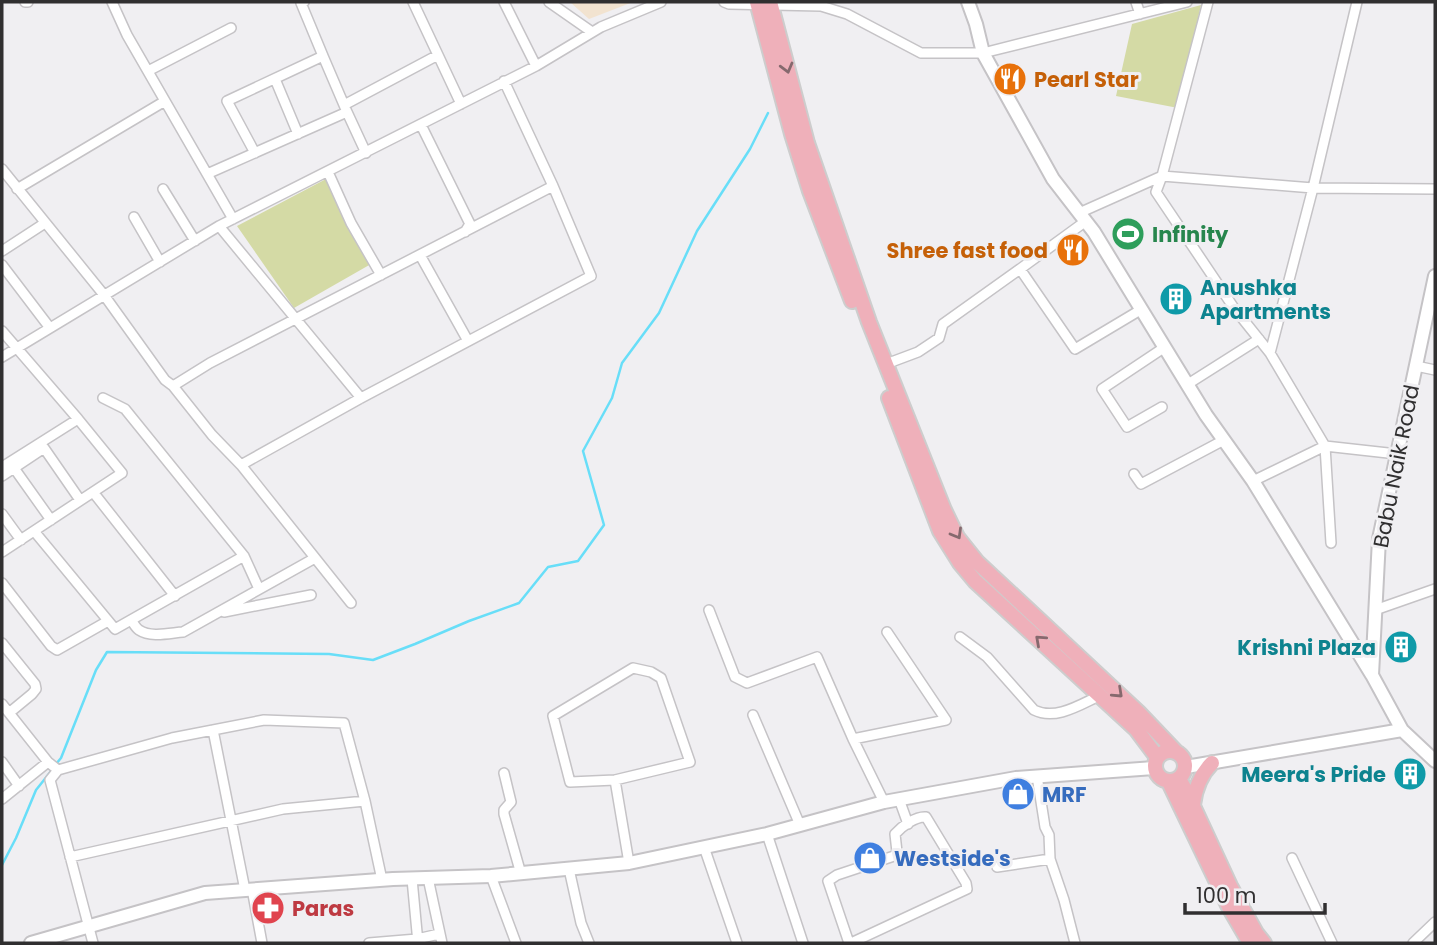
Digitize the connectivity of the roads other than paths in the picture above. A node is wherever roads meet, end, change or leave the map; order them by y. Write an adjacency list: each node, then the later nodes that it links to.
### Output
1 (112, 2): 21 (street)
2 (304, 2): 19 (street)
3 (413, 2): 18 (street)
4 (504, 2): 20 (street)
5 (549, 2): 16 (street)
6 (661, 2): 16 (street)
7 (724, 2): 13 (street)
8 (968, 2): 17 (main road)
9 (1136, 2): 14 (street)
10 (1187, 2): 14 (street)
11 (1208, 2): 34 (street)
12 (1357, 2): 36 (street)
13 (764, 4): 17 (street); 65 (main road, one-way to 65); 108 (main road, one-way to 13)
14 (1140, 14): 17 (street)
15 (231, 27): 21 (street)
16 (592, 32): 20 (street)
17 (983, 53): 41 (main road)
18 (438, 55): 25 (street); 26 (street)
19 (323, 56): 22 (street); 26 (street)
20 (536, 66): 23 (street)
21 (148, 71): 24 (street)
22 (275, 79): 28 (street); 29 (street)
23 (504, 81): 25 (street); 35 (street)
24 (165, 101): 33 (street); 37 (street)
25 (461, 104): 27 (street)
26 (346, 108): 28 (street); 30 (street)
27 (421, 125): 30 (street); 45 (street)
28 (298, 134): 29 (street)
29 (255, 153): 33 (street)
30 (366, 153): 32 (street)
31 (2, 169): 37 (street)
32 (328, 172): 42 (street); 52 (street)
33 (207, 174): 42 (street)
34 (1162, 176): 36 (street); 41 (street); 59 (street)
35 (553, 186): 45 (street); 60 (street)
36 (1313, 188): 39 (street); 63 (street)
37 (18, 189): 43 (street)
38 (163, 189): 46 (street)
39 (1435, 190)
40 (134, 217): 49 (street)
41 (1083, 217): 51 (street); 55 (main road)
42 (233, 219): 44 (street)
43 (45, 223): 47 (street); 54 (street)
44 (219, 226): 46 (street); 56 (street)
45 (465, 232): 48 (street)
46 (195, 240): 49 (street)
47 (2, 251)
48 (420, 255): 52 (street); 60 (street)
49 (160, 262): 54 (street)
50 (2, 265): 57 (street)
51 (1020, 268): 55 (street); 65 (street)
52 (381, 275): 56 (street)
53 (1435, 276): 66 (main road, Babu Naik Road)
54 (104, 295): 57 (street); 69 (street)
55 (1142, 309): 61 (main road)
56 (296, 319): 69 (street); 71 (street)
57 (50, 328): 62 (street)
58 (2, 331): 62 (street)
59 (1259, 339): 63 (street); 68 (street)
60 (468, 341): 71 (street)
61 (1166, 347): 68 (main road); 72 (street)
62 (17, 348): 64 (street); 73 (street)
63 (1270, 353): 75 (street)
64 (2, 357)
65 (886, 364): 115 (main road, one-way to 115)
66 (1416, 366): 67 (street); 76 (main road, Babu Naik Road)
67 (1435, 370)
68 (1188, 384): 74 (main road)
69 (173, 386): 77 (street)
70 (103, 398): 91 (street)
71 (361, 398): 77 (street)
72 (1162, 407)
73 (78, 419): 78 (street); 83 (street)
74 (1224, 440): 80 (street); 82 (main road)
75 (1325, 446): 76 (street); 82 (street); 89 (street)
76 (1397, 454): 100 (main road, Babu Naik Road)
77 (241, 465): 92 (street)
78 (2, 467)
79 (14, 468): 81 (street); 84 (street); 86 (street)
80 (1134, 474)
81 (2, 476)
82 (1253, 481): 107 (main road)
83 (93, 492): 84 (street); 97 (street)
84 (80, 500): 86 (street)
85 (2, 514): 88 (street)
86 (51, 520): 87 (street)
87 (34, 531): 88 (street); 103 (street)
88 (21, 540): 90 (street)
89 (1331, 543)
90 (2, 552)
91 (244, 556): 94 (street); 97 (street)
92 (315, 558): 94 (street); 98 (street)
93 (2, 583): 103 (street)
94 (259, 589): 101 (street)
95 (1435, 589): 100 (street)
96 (311, 595): 101 (street)
97 (174, 596): 102 (street)
98 (351, 603)
99 (709, 610): 114 (street)
100 (1376, 610): 107 (main road, Babu Naik Road)
101 (214, 614): 102 (street)
102 (131, 620): 103 (street)
103 (108, 621)
104 (887, 632): 114 (street)
105 (960, 637): 108 (street)
106 (2, 643): 110 (street)
107 (1372, 676): 113 (main road)
108 (1101, 695): 119 (main road)
109 (2, 704): 110 (street)
110 (9, 712): 118 (street)
111 (753, 715): 134 (street)
112 (213, 730): 121 (street); 129 (street); 132 (street)
113 (1402, 730): 116 (main road); 120 (main road)
114 (853, 739): 130 (street)
115 (1177, 753): 119 (main road); 124 (main road)
116 (1435, 761)
117 (2, 762): 126 (street)
118 (48, 762): 121 (street); 126 (street)
119 (1155, 763): 123 (main road); 124 (main road)
120 (1212, 763): 124 (main road); 131 (main road)
121 (58, 770): 137 (street)
122 (504, 774): 143 (street)
123 (1037, 776): 128 (main road); 139 (street)
124 (1178, 776): 131 (main road); 163 (main road)
125 (615, 780): 125 (street); 140 (street)
126 (19, 786): 127 (street)
127 (2, 799)
128 (899, 799): 130 (main road); 133 (street)
129 (365, 801): 132 (street); 147 (street)
130 (884, 802): 134 (main road)
131 (1193, 807): 164 (main road)
132 (230, 821): 137 (street); 148 (street)
133 (908, 824): 161 (street); 161 (street)
134 (800, 825): 135 (main road)
135 (766, 834): 136 (main road); 160 (street)
136 (704, 847): 140 (main road); 159 (street)
137 (70, 857): 150 (street)
138 (1292, 858): 165 (street)
139 (1050, 859): 141 (street); 162 (street)
140 (629, 863): 142 (main road)
141 (998, 867)
142 (569, 869): 143 (main road); 158 (street)
143 (521, 874): 144 (main road)
144 (491, 876): 145 (main road); 157 (street)
145 (428, 878): 146 (main road); 151 (street)
146 (412, 879): 147 (main road); 152 (street)
147 (382, 880): 148 (main road)
148 (248, 890): 150 (main road); 155 (street)
149 (1435, 922): 166 (street)
150 (88, 927): 153 (main road); 154 (street)
151 (440, 939): 152 (street)
152 (417, 941): 156 (street)
153 (31, 943)
154 (93, 943)
155 (262, 943)
156 (369, 943)
157 (516, 943)
158 (589, 943)
159 (737, 943)
160 (803, 943)
161 (850, 943)
162 (1075, 943)
163 (1250, 943)
164 (1264, 943)
165 (1332, 943)
166 (1413, 943)

